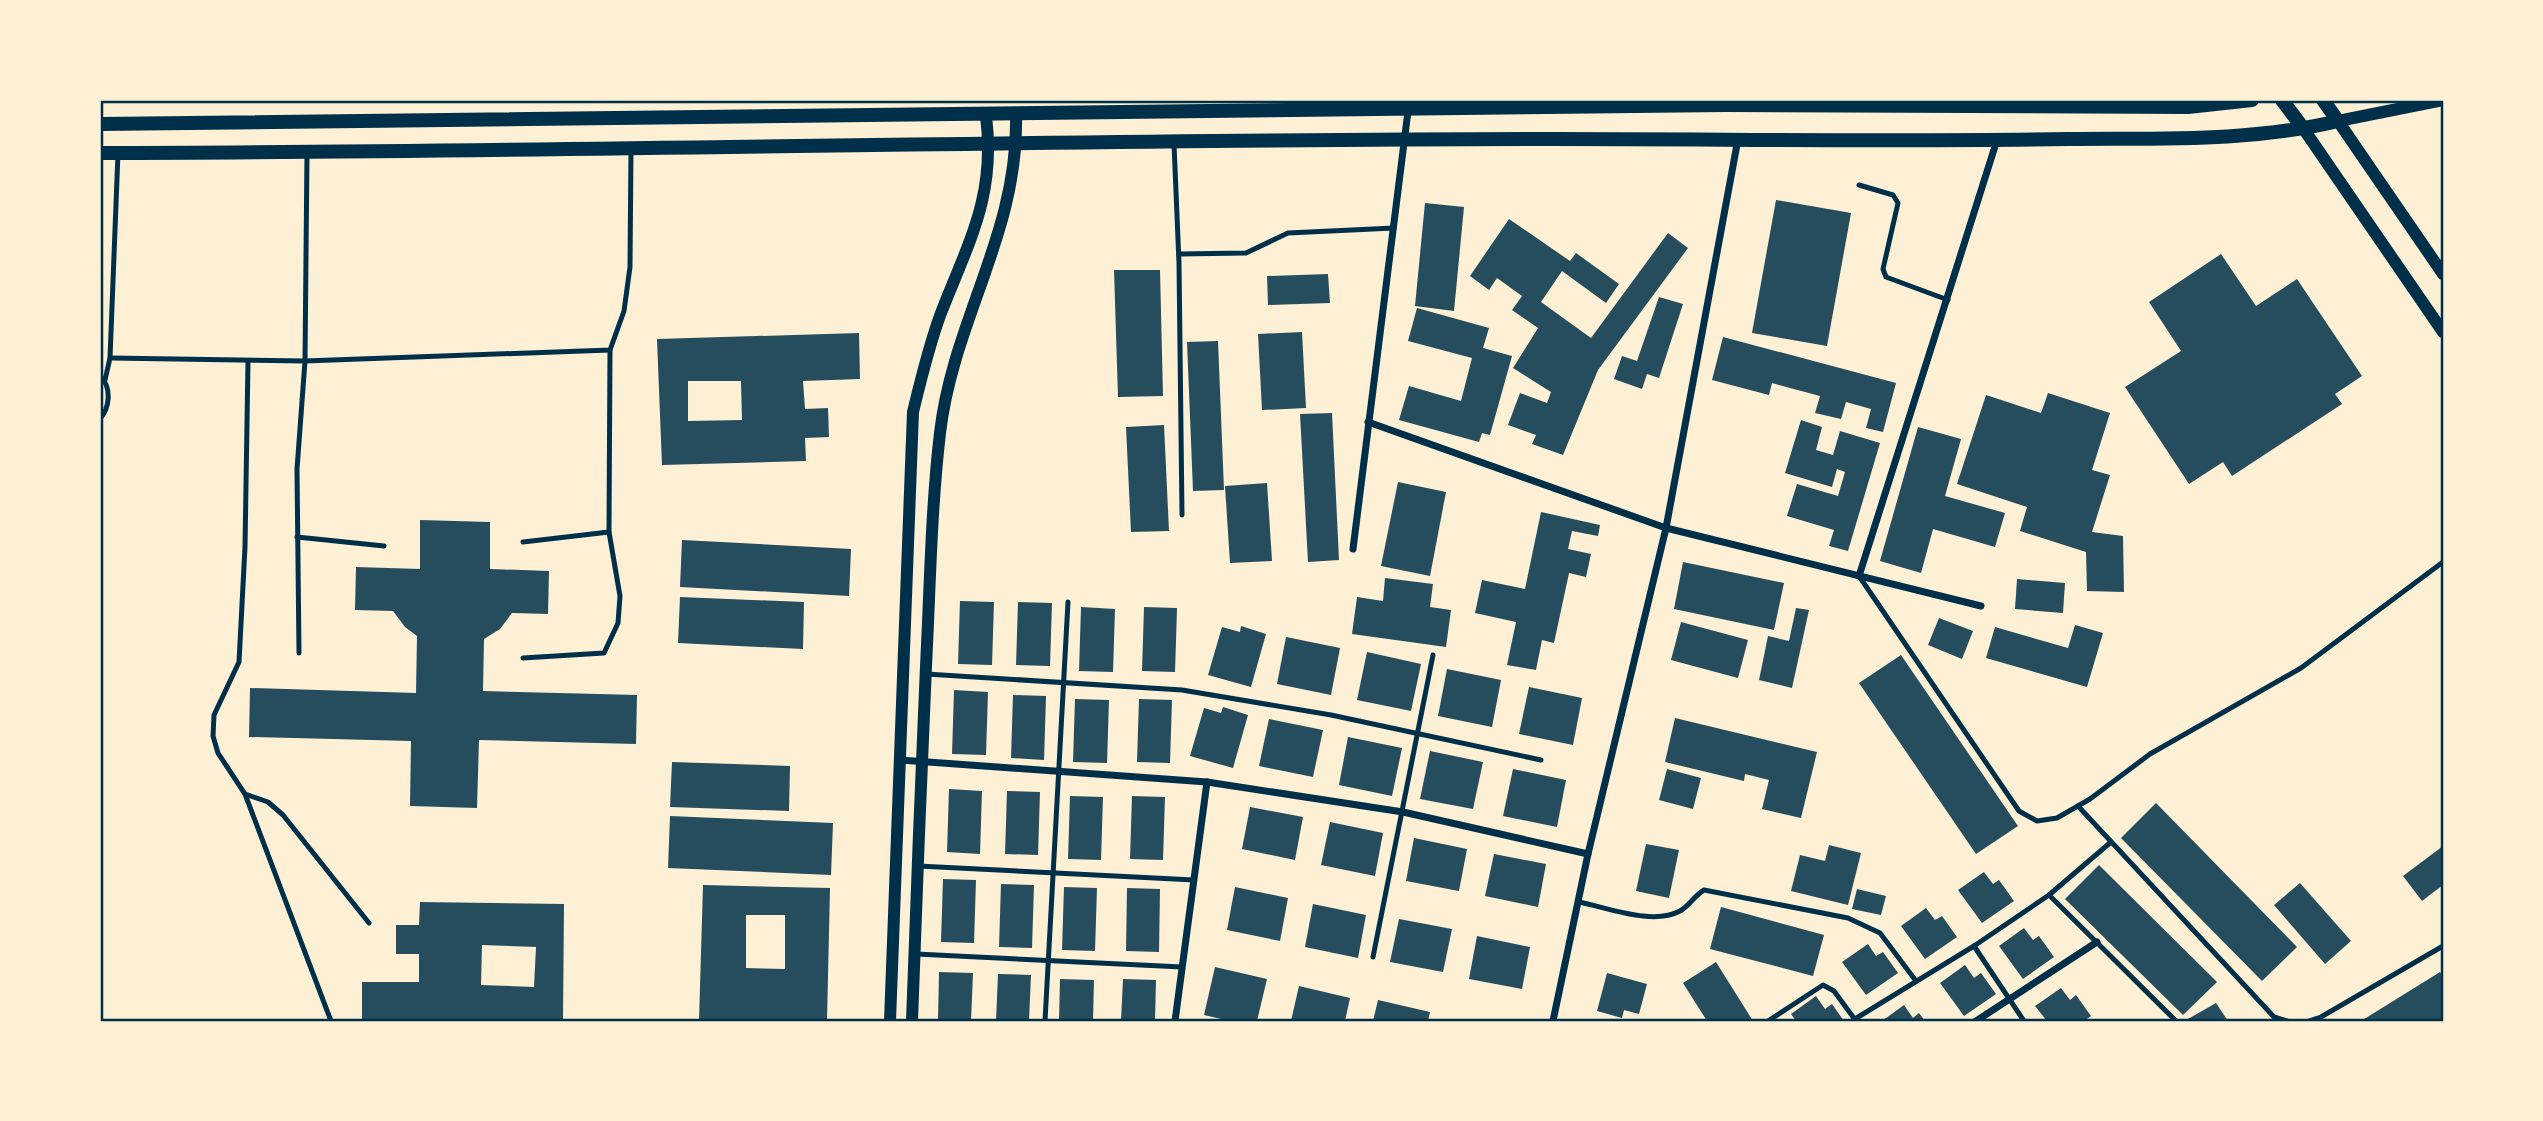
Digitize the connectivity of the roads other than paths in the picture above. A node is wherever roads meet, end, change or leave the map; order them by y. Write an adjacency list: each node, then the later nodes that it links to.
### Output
1 (2252, 100): 7 (main road)
2 (2282, 100): 15 (main road)
3 (2323, 100): 13 (main road)
4 (2443, 100): 13 (street)
5 (1641, 103): 6 (main road); 10 (main road)
6 (1675, 103): 7 (main road)
7 (2191, 103)
8 (1247, 106): 9 (main road); 10 (main road)
9 (1214, 107): 12 (main road)
10 (1408, 111): 16 (street)
11 (986, 116): 12 (main road); 14 (main road); 20 (street)
12 (1016, 116): 21 (street)
13 (2338, 121): 15 (main road); 29 (street)
14 (100, 124)
15 (2304, 128): 19 (main road); 31 (street)
16 (1405, 139): 17 (main road); 18 (main road); 27 (street)
17 (1738, 139): 19 (main road); 40 (street)
18 (1174, 140): 21 (main road); 28 (lane)
19 (1997, 140): 30 (street)
20 (989, 143): 21 (main road); 22 (main road); 56 (street)
21 (1016, 143): 53 (street)
22 (631, 149): 25 (main road); 32 (lane)
23 (100, 153): 24 (main road)
24 (118, 153): 25 (main road); 33 (lane)
25 (307, 153): 35 (lane)
26 (1859, 185): 30 (lane)
27 (1394, 228): 28 (lane); 38 (street)
28 (1179, 254): 39 (lane)
29 (2443, 274)
30 (1948, 300): 47 (street)
31 (2443, 332)
32 (610, 350): 35 (lane); 41 (lane)
33 (110, 358): 34 (lane); 36 (lane)
34 (248, 361): 35 (lane); 61 (lane)
35 (305, 361): 42 (lane)
36 (102, 378): 37 (lane)
37 (100, 419)
38 (1368, 422): 40 (street); 45 (street)
39 (1182, 515)
40 (1666, 528): 47 (street); 65 (street)
41 (610, 532): 43 (lane); 52 (lane)
42 (296, 537): 44 (lane); 50 (lane)
43 (523, 542)
44 (384, 546)
45 (1353, 549)
46 (2443, 562): 62 (lane)
47 (1859, 576): 49 (street); 62 (lane)
48 (1068, 602): 54 (lane)
49 (1981, 606)
50 (299, 653)
51 (1433, 654): 55 (lane)
52 (523, 658)
53 (926, 674): 54 (lane); 58 (street)
54 (1063, 682): 55 (lane); 59 (lane)
55 (1418, 733): 57 (lane); 63 (lane)
56 (900, 760): 58 (street); 83 (street)
57 (1541, 760)
58 (922, 763): 59 (street); 66 (street)
59 (1058, 771): 60 (street); 67 (lane)
60 (1207, 782): 63 (street); 68 (street)
61 (245, 794): 71 (lane); 82 (lane)
62 (2078, 806): 64 (lane)
63 (1403, 812): 65 (street); 76 (lane)
64 (2111, 842): 69 (lane); 92 (lane)
65 (1588, 854): 70 (street)
66 (918, 866): 67 (lane); 75 (street)
67 (1051, 873): 68 (lane); 77 (lane)
68 (1194, 880): 78 (street)
69 (2049, 895): 72 (lane); 73 (lane)
70 (1578, 902): 79 (lane); 87 (street)
71 (369, 923)
72 (2097, 942): 80 (street); 91 (lane)
73 (1974, 946): 79 (lane); 80 (lane)
74 (2443, 946): 93 (lane)
75 (914, 954): 77 (lane); 84 (street)
76 (1373, 957)
77 (1049, 960): 78 (lane); 85 (lane)
78 (1182, 968): 86 (street)
79 (1916, 981): 81 (lane)
80 (2011, 1000): 89 (street); 90 (lane)
81 (1855, 1020): 88 (lane)
82 (331, 1021)
83 (890, 1021)
84 (912, 1021)
85 (1045, 1021)
86 (1175, 1021)
87 (1553, 1021)
88 (1768, 1021)
89 (1976, 1021)
90 (2024, 1021)
91 (2176, 1021)
92 (2287, 1021)
93 (2309, 1021)

